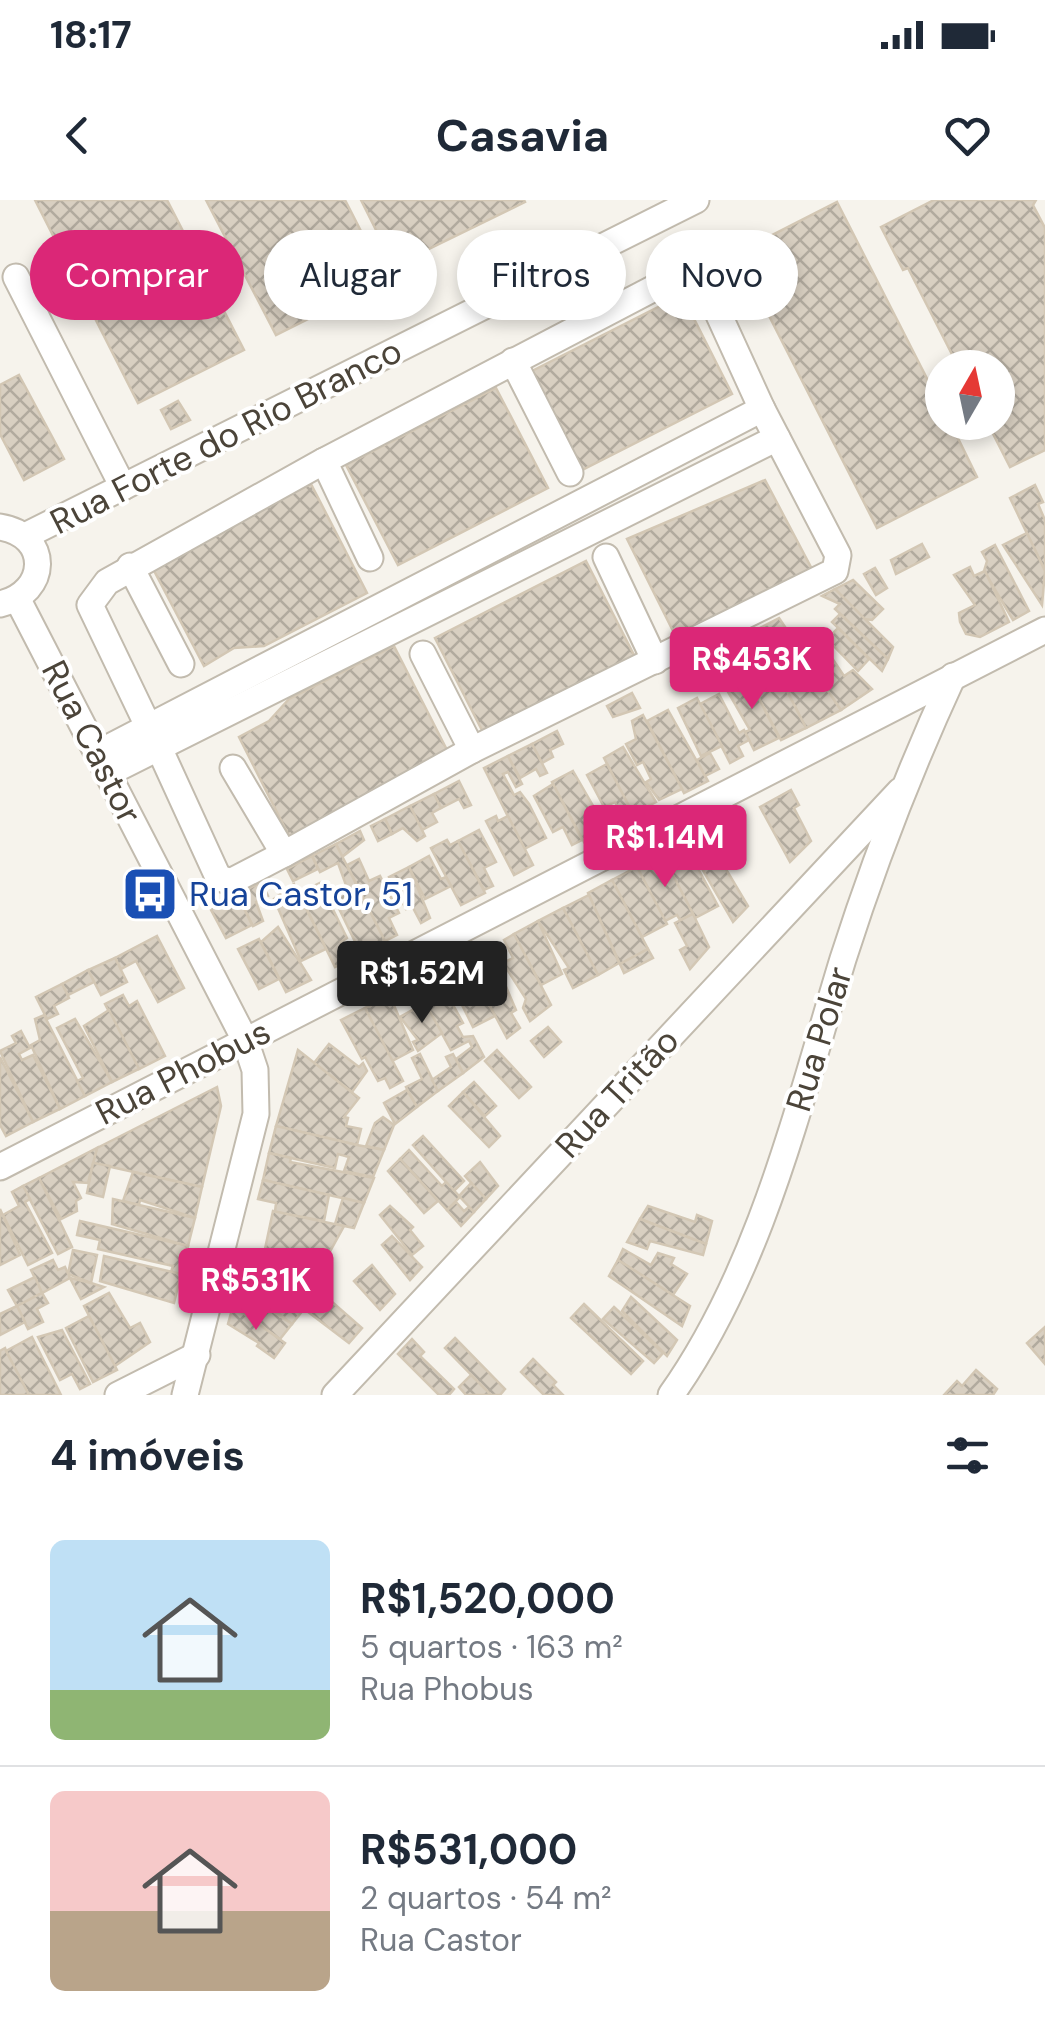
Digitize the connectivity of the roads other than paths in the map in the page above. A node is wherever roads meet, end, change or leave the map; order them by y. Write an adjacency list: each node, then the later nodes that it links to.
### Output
1 (696, 200): 8 (street, Rua Forte do Rio Branco)
2 (16, 277): 8 (street)
3 (513, 361): 4 (street); 6 (street); 7 (street)
4 (762, 409): 5 (street); 9 (street)
5 (778, 438): 10 (street); 21 (street)
6 (324, 461): 14 (street); 15 (street)
7 (570, 473)
8 (123, 487): 12 (street, Rua Forte do Rio Branco)
9 (590, 498): 10 (street); 17 (street)
10 (604, 525): 19 (street)
11 (0, 527): 12 (street)
12 (25, 536): 16 (street)
13 (606, 557): 21 (street)
14 (370, 558)
15 (130, 566): 22 (street); 24 (street)
16 (9, 602): 26 (street, Rua Castor)
17 (374, 610): 19 (street); 24 (street)
18 (1045, 630): 23 (street, Rua Phobus)
19 (387, 633): 24 (street)
20 (423, 654): 25 (street)
21 (655, 661): 25 (street)
22 (180, 664)
23 (953, 676): 28 (street, Rua Polar); 30 (street, Rua Phobus)
24 (154, 738): 26 (street); 29 (street)
25 (472, 750): 29 (street)
26 (103, 763): 30 (street, Rua Castor)
27 (233, 768): 29 (street)
28 (900, 791): 35 (street, Rua Tritão); 36 (street, Rua Polar)
29 (284, 854)
30 (245, 1040): 31 (street, Rua Phobus); 32 (street, Rua Castor)
31 (0, 1167)
32 (196, 1355): 33 (street); 34 (street, Rua Castor)
33 (118, 1395)
34 (185, 1395)
35 (334, 1395)
36 (671, 1395)

